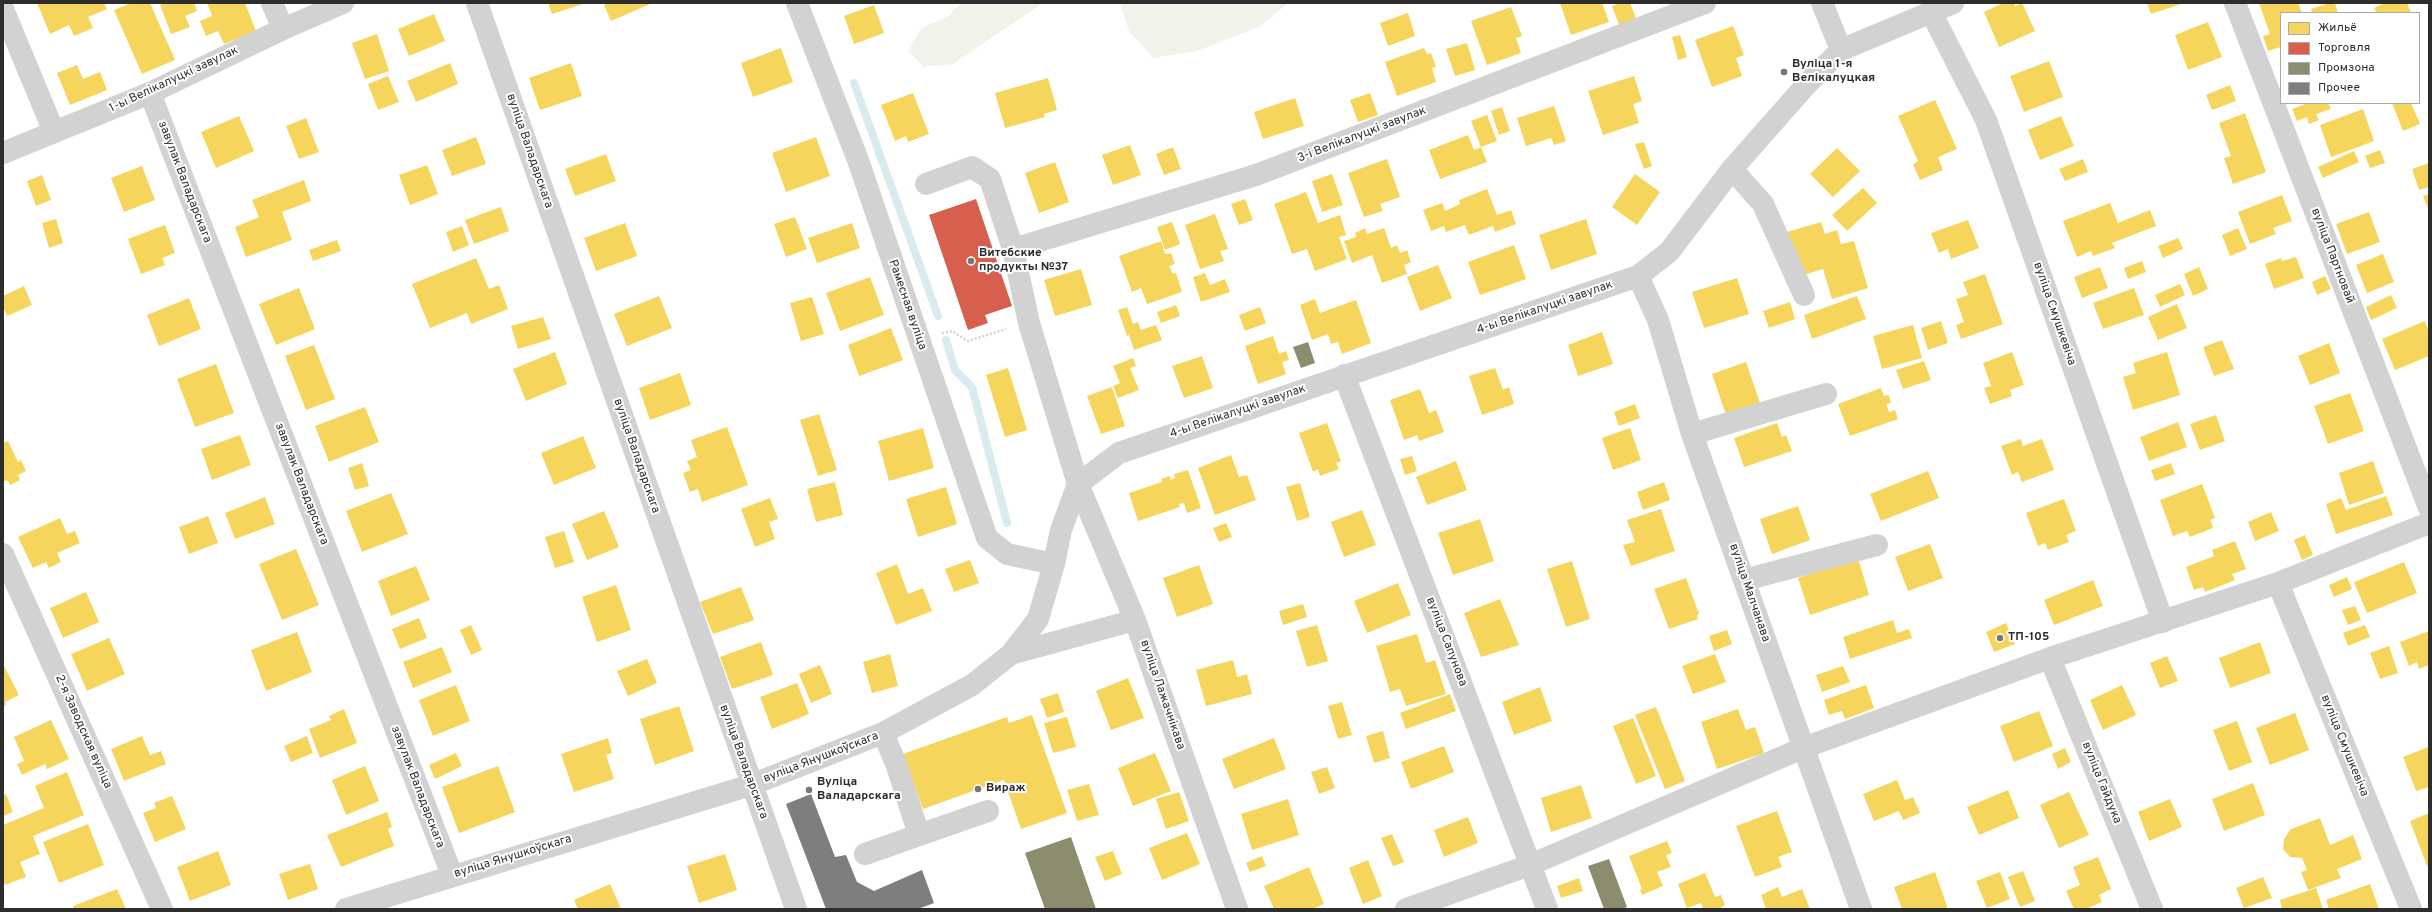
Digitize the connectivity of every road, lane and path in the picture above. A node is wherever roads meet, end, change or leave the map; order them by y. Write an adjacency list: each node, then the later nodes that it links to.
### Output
1 (272, 3): 11 (street)
2 (343, 3): 11 (street, 1-ы Велікалуцкі завулак)
3 (477, 3): 40 (street, вуліца Валадарскага)
4 (797, 3): 22 (street, Рамесная вуліца)
5 (1705, 3): 18 (street, 3-і Велікалуцкі завулак)
6 (1822, 3): 12 (street)
7 (1953, 3): 10 (street, 4-ы Велікалуцкі завулак)
8 (2235, 3): 27 (street, вуліца Партновай)
9 (3, 10): 14 (street)
10 (1931, 12): 12 (street, 4-ы Велікалуцкі завулак); 35 (street, вуліца Смушкевіча)
11 (283, 29): 13 (street, 1-ы Велікалуцкі завулак)
12 (1841, 50): 16 (street, 4-ы Велікалуцкі завулак)
13 (150, 93): 14 (street, 1-ы Велікалуцкі завулак); 45 (street, завулак Валадарскага)
14 (54, 132): 15 (street, 1-ы Велікалуцкі завулак)
15 (3, 153)
16 (1732, 169): 19 (street, 4-ы Велікалуцкі завулак); 20 (street)
17 (926, 184): 18 (street, вуліца Лажачнікава)
18 (1013, 249): 21 (street, вуліца Лажачнікава)
19 (1638, 276): 23 (street, 4-ы Велікалуцкі завулак); 25 (street, вуліца Малчанава)
20 (1804, 295)
21 (1029, 323): 22 (path); 26 (street, вуліца Лажачнікава)
22 (918, 339): 31 (street, Рамесная вуліца)
23 (1344, 375): 26 (street, 4-ы Велікалуцкі завулак); 44 (street, вуліца Сапунова)
24 (1826, 394): 25 (street)
25 (1692, 434): 32 (street, вуліца Малчанава)
26 (1078, 484): 31 (street, вуліца Янушкоўскага); 34 (street, вуліца Лажачнікава)
27 (2429, 508)
28 (2429, 523): 33 (street)
29 (1877, 545): 32 (street)
30 (3, 554): 46 (street, 2-я Заводская вуліца)
31 (1054, 564): 36 (street, вуліца Янушкоўскага)
32 (1744, 580): 39 (street, вуліца Малчанава)
33 (2278, 583): 35 (street); 54 (street, вуліца Смушкевіча)
34 (1136, 620): 36 (street); 49 (street, вуліца Лажачнікава)
35 (2163, 622): 37 (street)
36 (1011, 654): 38 (street, вуліца Янушкоўскага)
37 (2050, 658): 39 (street); 53 (street, вуліца Гайдука)
38 (883, 733): 40 (street, вуліца Янушкоўскага); 42 (street)
39 (1803, 748): 44 (street); 52 (street, вуліца Малчанава)
40 (751, 785): 45 (street, вуліца Янушкоўскага); 48 (street, вуліца Валадарскага)
41 (988, 811): 42 (street)
42 (919, 835): 43 (street)
43 (865, 854)
44 (1530, 865): 50 (street); 51 (street, вуліца Сапунова)
45 (452, 875): 47 (street, вуліца Янушкоўскага)
46 (162, 909)
47 (346, 909)
48 (796, 909)
49 (1237, 909)
50 (1406, 909)
51 (1547, 909)
52 (1861, 909)
53 (2152, 909)
54 (2411, 909)

